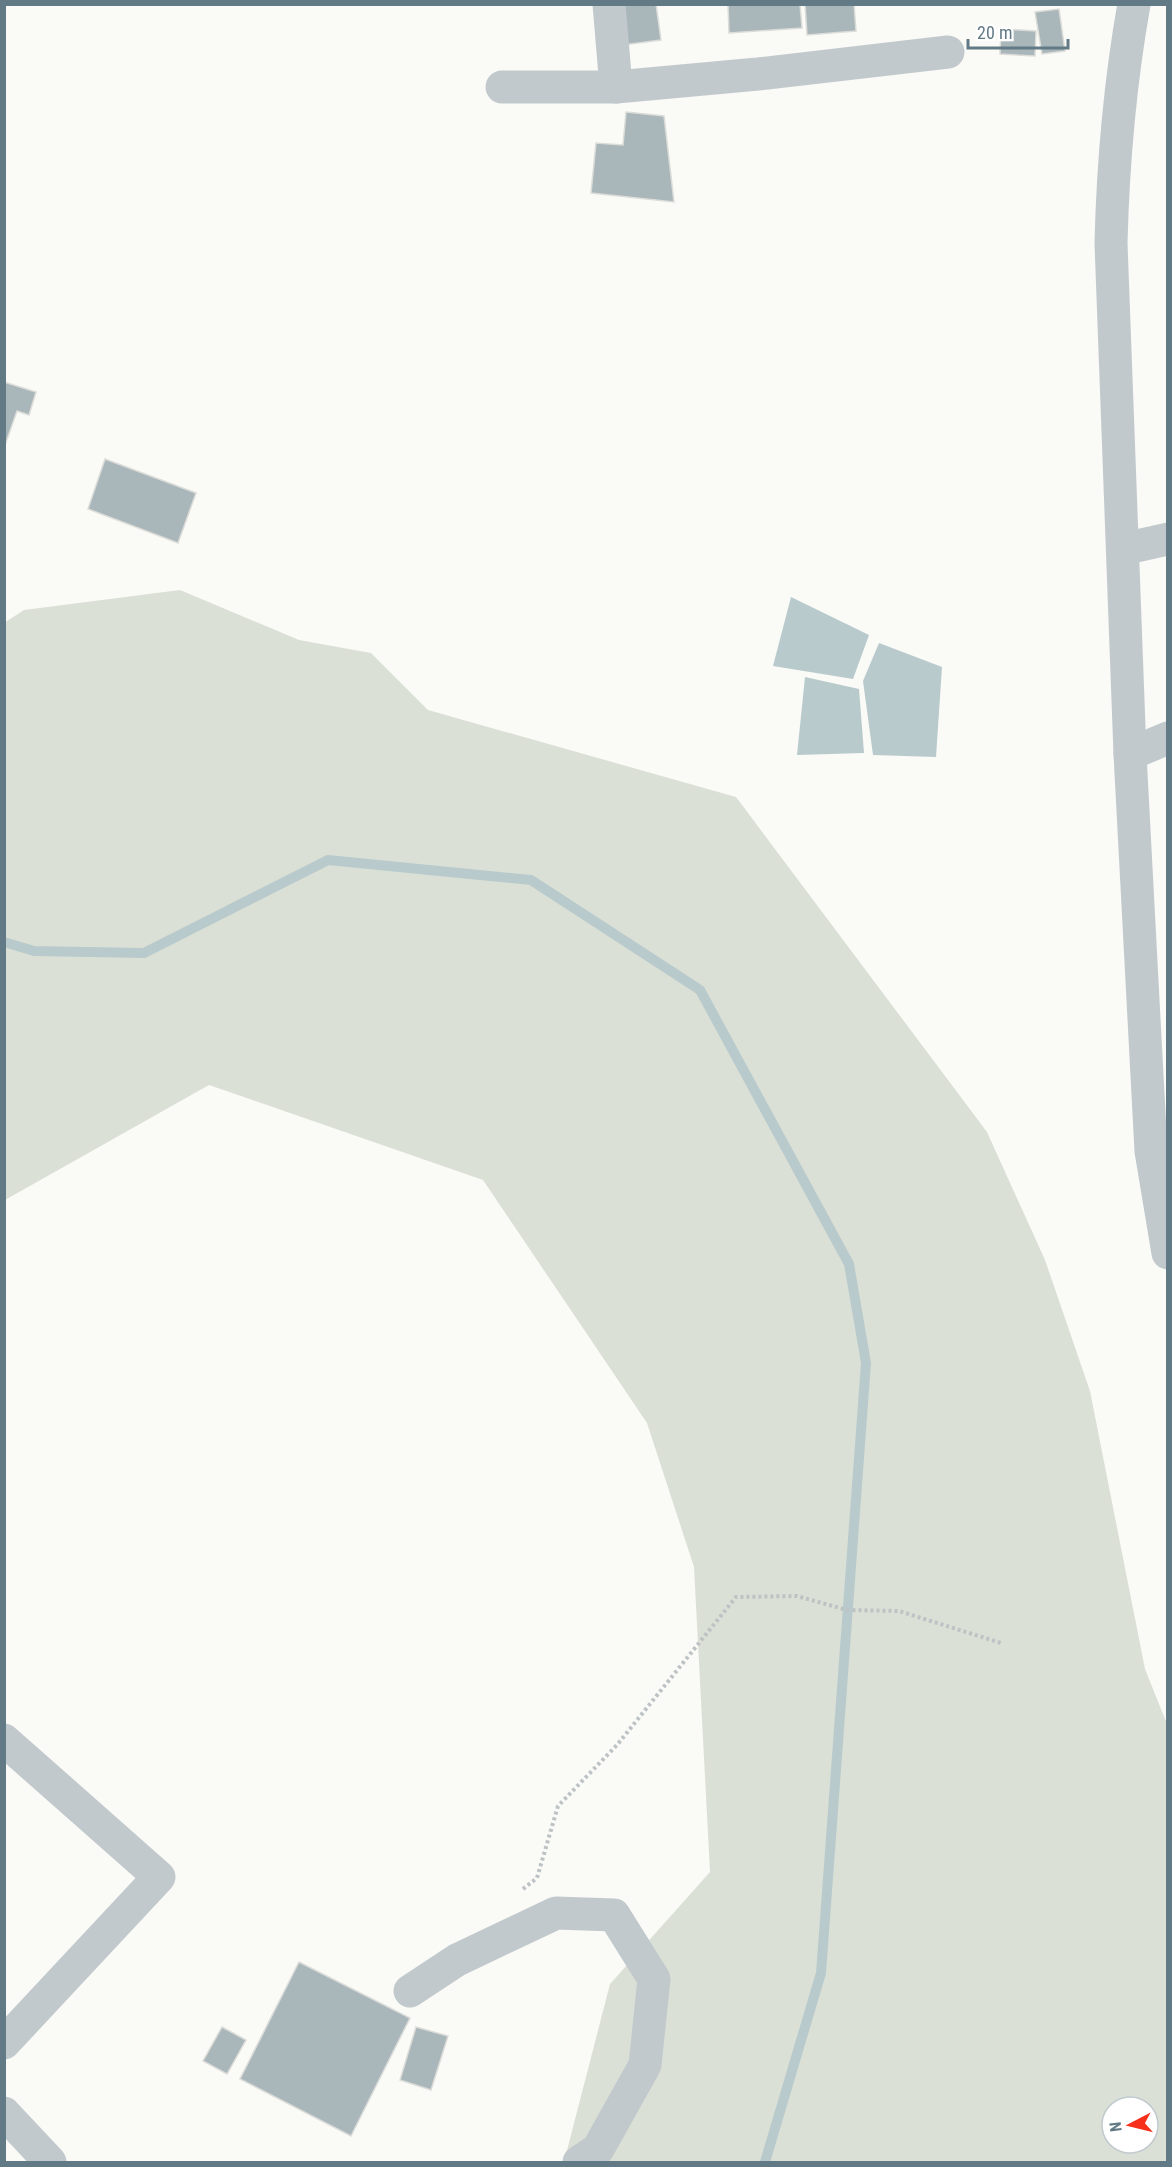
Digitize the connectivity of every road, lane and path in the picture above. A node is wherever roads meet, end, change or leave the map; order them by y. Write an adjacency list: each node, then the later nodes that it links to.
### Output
1 (609, 4): 5 (street)
2 (1134, 4): 7 (street)
3 (948, 52): 5 (street)
4 (502, 87): 5 (street)
5 (615, 87)
6 (1167, 539): 7 (street)
7 (1123, 549): 9 (street)
8 (1167, 738): 9 (street)
9 (1130, 754): 10 (street)
10 (1167, 1253)
11 (1001, 1643): 13 (path)
12 (4, 1740): 15 (street)
13 (519, 1892)
14 (410, 1991): 18 (street)
15 (4, 2043)
16 (4, 2113): 17 (street)
17 (50, 2163)
18 (579, 2163)

